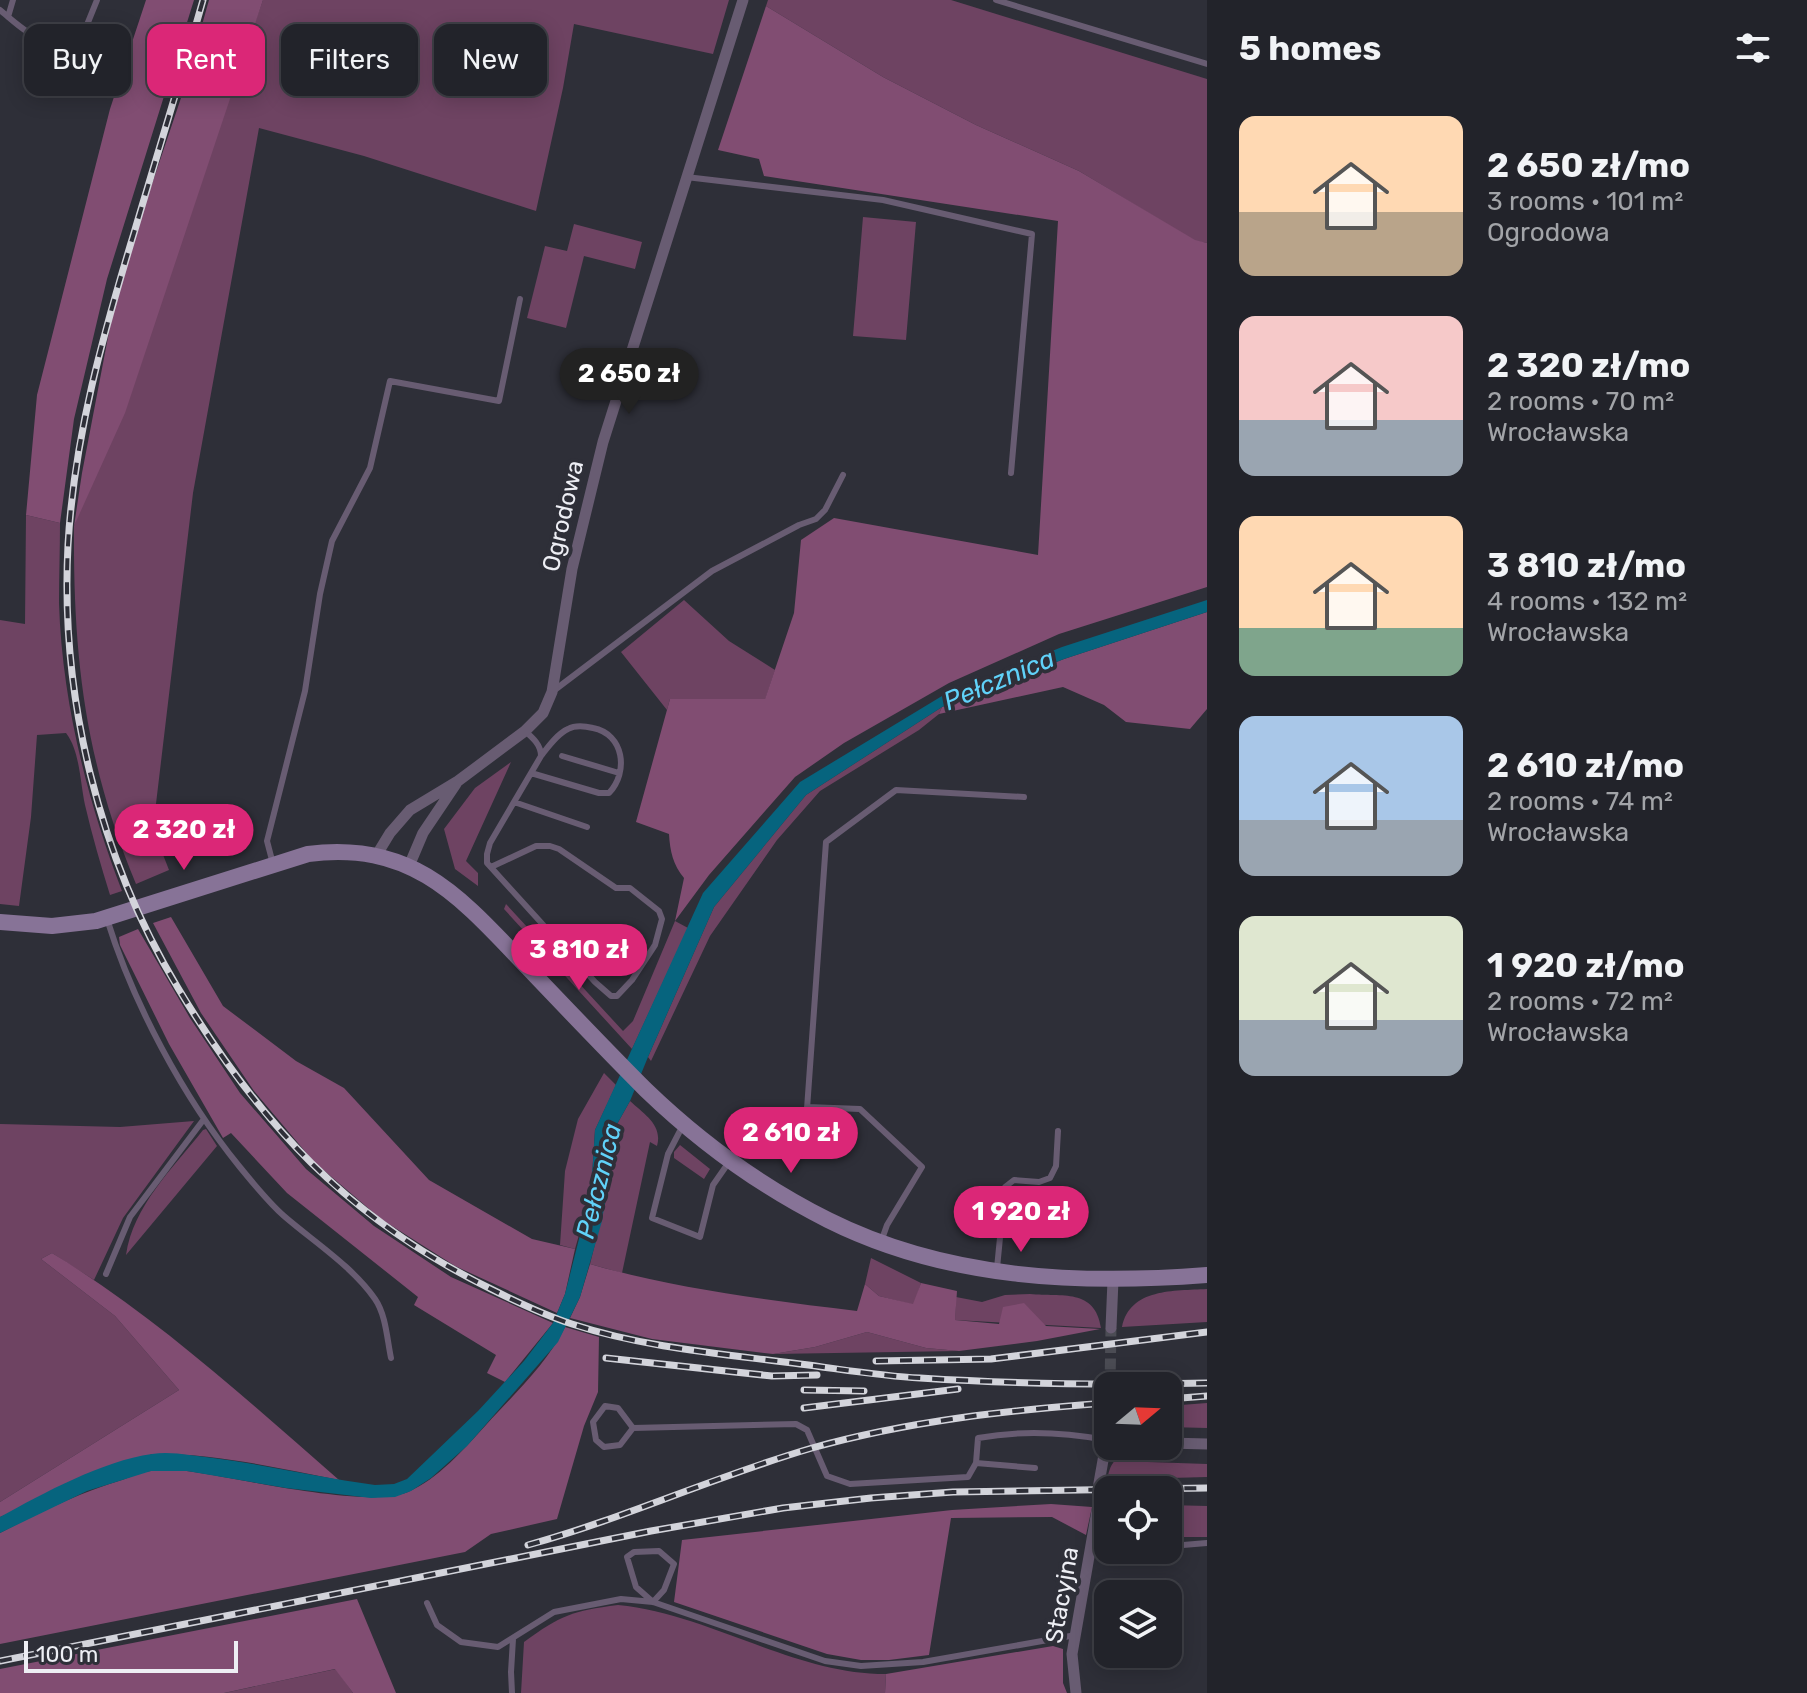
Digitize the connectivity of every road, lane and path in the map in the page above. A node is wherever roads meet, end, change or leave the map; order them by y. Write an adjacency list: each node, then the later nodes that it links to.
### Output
1 (13, 0): 6 (lane)
2 (97, 0): 6 (lane)
3 (743, 0): 8 (street, Ogrodowa)
4 (996, 0): 7 (lane)
5 (0, 10): 6 (lane)
6 (8, 17)
7 (1207, 64)
8 (686, 177): 10 (lane); 12 (street, Ogrodowa)
9 (520, 299): 23 (lane)
10 (1011, 473)
11 (843, 475): 12 (lane)
12 (552, 692): 13 (street, Ogrodowa)
13 (525, 731): 14 (lane); 18 (street, Ogrodowa)
14 (541, 756): 16 (lane); 17 (lane)
15 (562, 756): 17 (lane)
16 (531, 773): 17 (lane); 20 (lane)
17 (619, 773)
18 (458, 781): 22 (street, Ogrodowa); 24 (street, Ogrodowa)
19 (1024, 797): 28 (lane)
20 (514, 802): 21 (lane); 25 (lane)
21 (587, 827)
22 (376, 856): 23 (main road); 24 (main road)
23 (273, 864): 26 (main road)
24 (409, 866): 30 (main road)
25 (491, 867): 25 (lane)
26 (107, 919): 27 (main road); 29 (lane)
27 (0, 922)
28 (807, 1107): 32 (lane); 34 (lane)
29 (204, 1119): 36 (lane); 40 (lane)
30 (684, 1124): 33 (main road); 33 (lane)
31 (1058, 1131): 35 (lane)
32 (805, 1137)
33 (731, 1159): 34 (main road)
34 (879, 1243): 35 (main road)
35 (996, 1271): 38 (main road)
36 (106, 1274)
37 (1207, 1275): 38 (main road)
38 (1113, 1280): 39 (street)
39 (1111, 1328)
40 (391, 1358)
41 (633, 1428): 41 (lane); 45 (lane)
42 (1094, 1438): 45 (lane)
43 (1182, 1443): 44 (street)
44 (1207, 1444)
45 (976, 1463): 46 (lane)
46 (1035, 1468)
47 (1207, 1543): 48 (lane)
48 (1182, 1545)
49 (1094, 1564): 52 (street, Stacyjna)
50 (653, 1602): 50 (lane); 52 (lane); 53 (lane)
51 (427, 1603): 53 (lane)
52 (1076, 1635): 55 (street, Stacyjna)
53 (513, 1639): 54 (lane)
54 (512, 1693)
55 (1076, 1693)

